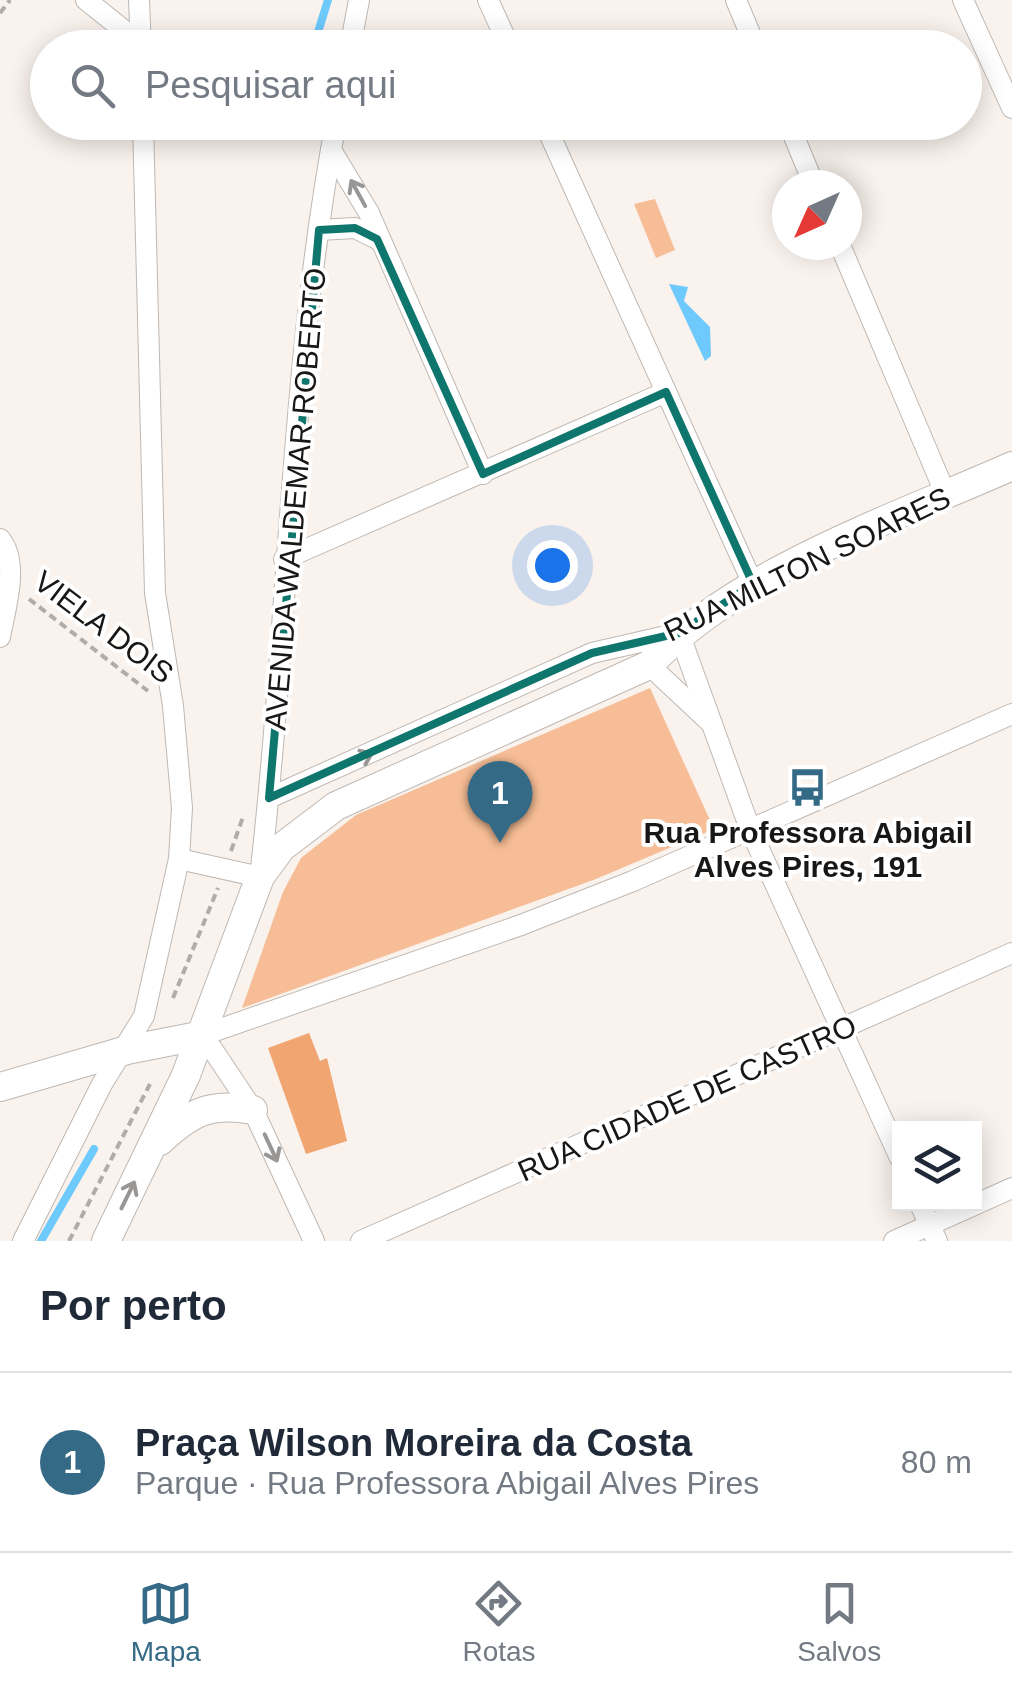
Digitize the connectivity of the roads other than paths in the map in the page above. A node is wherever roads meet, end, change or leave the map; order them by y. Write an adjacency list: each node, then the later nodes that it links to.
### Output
1 (86, 0): 7 (street)
2 (139, 0): 8 (street)
3 (359, 0): 9 (street)
4 (488, 0): 10 (street)
5 (736, 0): 11 (street)
6 (963, 0): 12 (street)
7 (122, 30)
8 (140, 30)
9 (353, 30)
10 (502, 30)
11 (748, 30)
12 (977, 30)
13 (982, 42): 14 (street)
14 (1012, 108)
15 (144, 140): 39 (street)
16 (333, 140): 19 (street, AVENIDA WALDEMAR ROBERTO)
17 (552, 140): 24 (street)
18 (795, 140): 20 (street)
19 (331, 150): 21 (street, AVENIDA WALDEMAR ROBERTO); 22 (street, one-way to 19)
20 (808, 170)
21 (319, 230): 22 (street); 29 (street, AVENIDA WALDEMAR ROBERTO)
22 (378, 240): 26 (street)
23 (846, 260): 27 (street)
24 (666, 392): 26 (street); 31 (street)
25 (1012, 466): 27 (main road, RUA MILTON SOARES)
26 (483, 474): 29 (street)
27 (946, 496): 31 (main road, RUA MILTON SOARES)
28 (0, 539): 30 (street)
29 (284, 558): 37 (street, AVENIDA WALDEMAR ROBERTO)
30 (4, 584): 33 (street)
31 (752, 584): 32 (main road, RUA MILTON SOARES)
32 (679, 633): 34 (main road); 36 (street); 37 (street, RUA MILTON SOARES, one-way to 32)
33 (0, 637)
34 (649, 665): 36 (street); 40 (main road, AVENIDA WALDEMAR ROBERTO)
35 (1012, 714): 38 (street)
36 (717, 728): 38 (street)
37 (269, 798): 40 (street, AVENIDA WALDEMAR ROBERTO)
38 (750, 830): 42 (street); 43 (street)
39 (178, 860): 40 (street); 44 (street)
40 (260, 877): 43 (main road, AVENIDA WALDEMAR ROBERTO)
41 (1012, 954): 42 (street, RUA CIDADE DE CASTRO)
42 (842, 1030): 47 (street); 54 (street, RUA CIDADE DE CASTRO)
43 (202, 1035): 44 (main road); 46 (street); 48 (main road, AVENIDA WALDEMAR ROBERTO)
44 (126, 1050): 45 (main road); 51 (street)
45 (0, 1087)
46 (253, 1110): 48 (main road); 53 (street, one-way to 53)
47 (892, 1140)
48 (152, 1148): 52 (main road, AVENIDA WALDEMAR ROBERTO, one-way to 48)
49 (1012, 1188): 50 (street)
50 (933, 1233): 55 (street)
51 (23, 1241)
52 (106, 1241)
53 (314, 1241)
54 (361, 1241)
55 (894, 1241)

